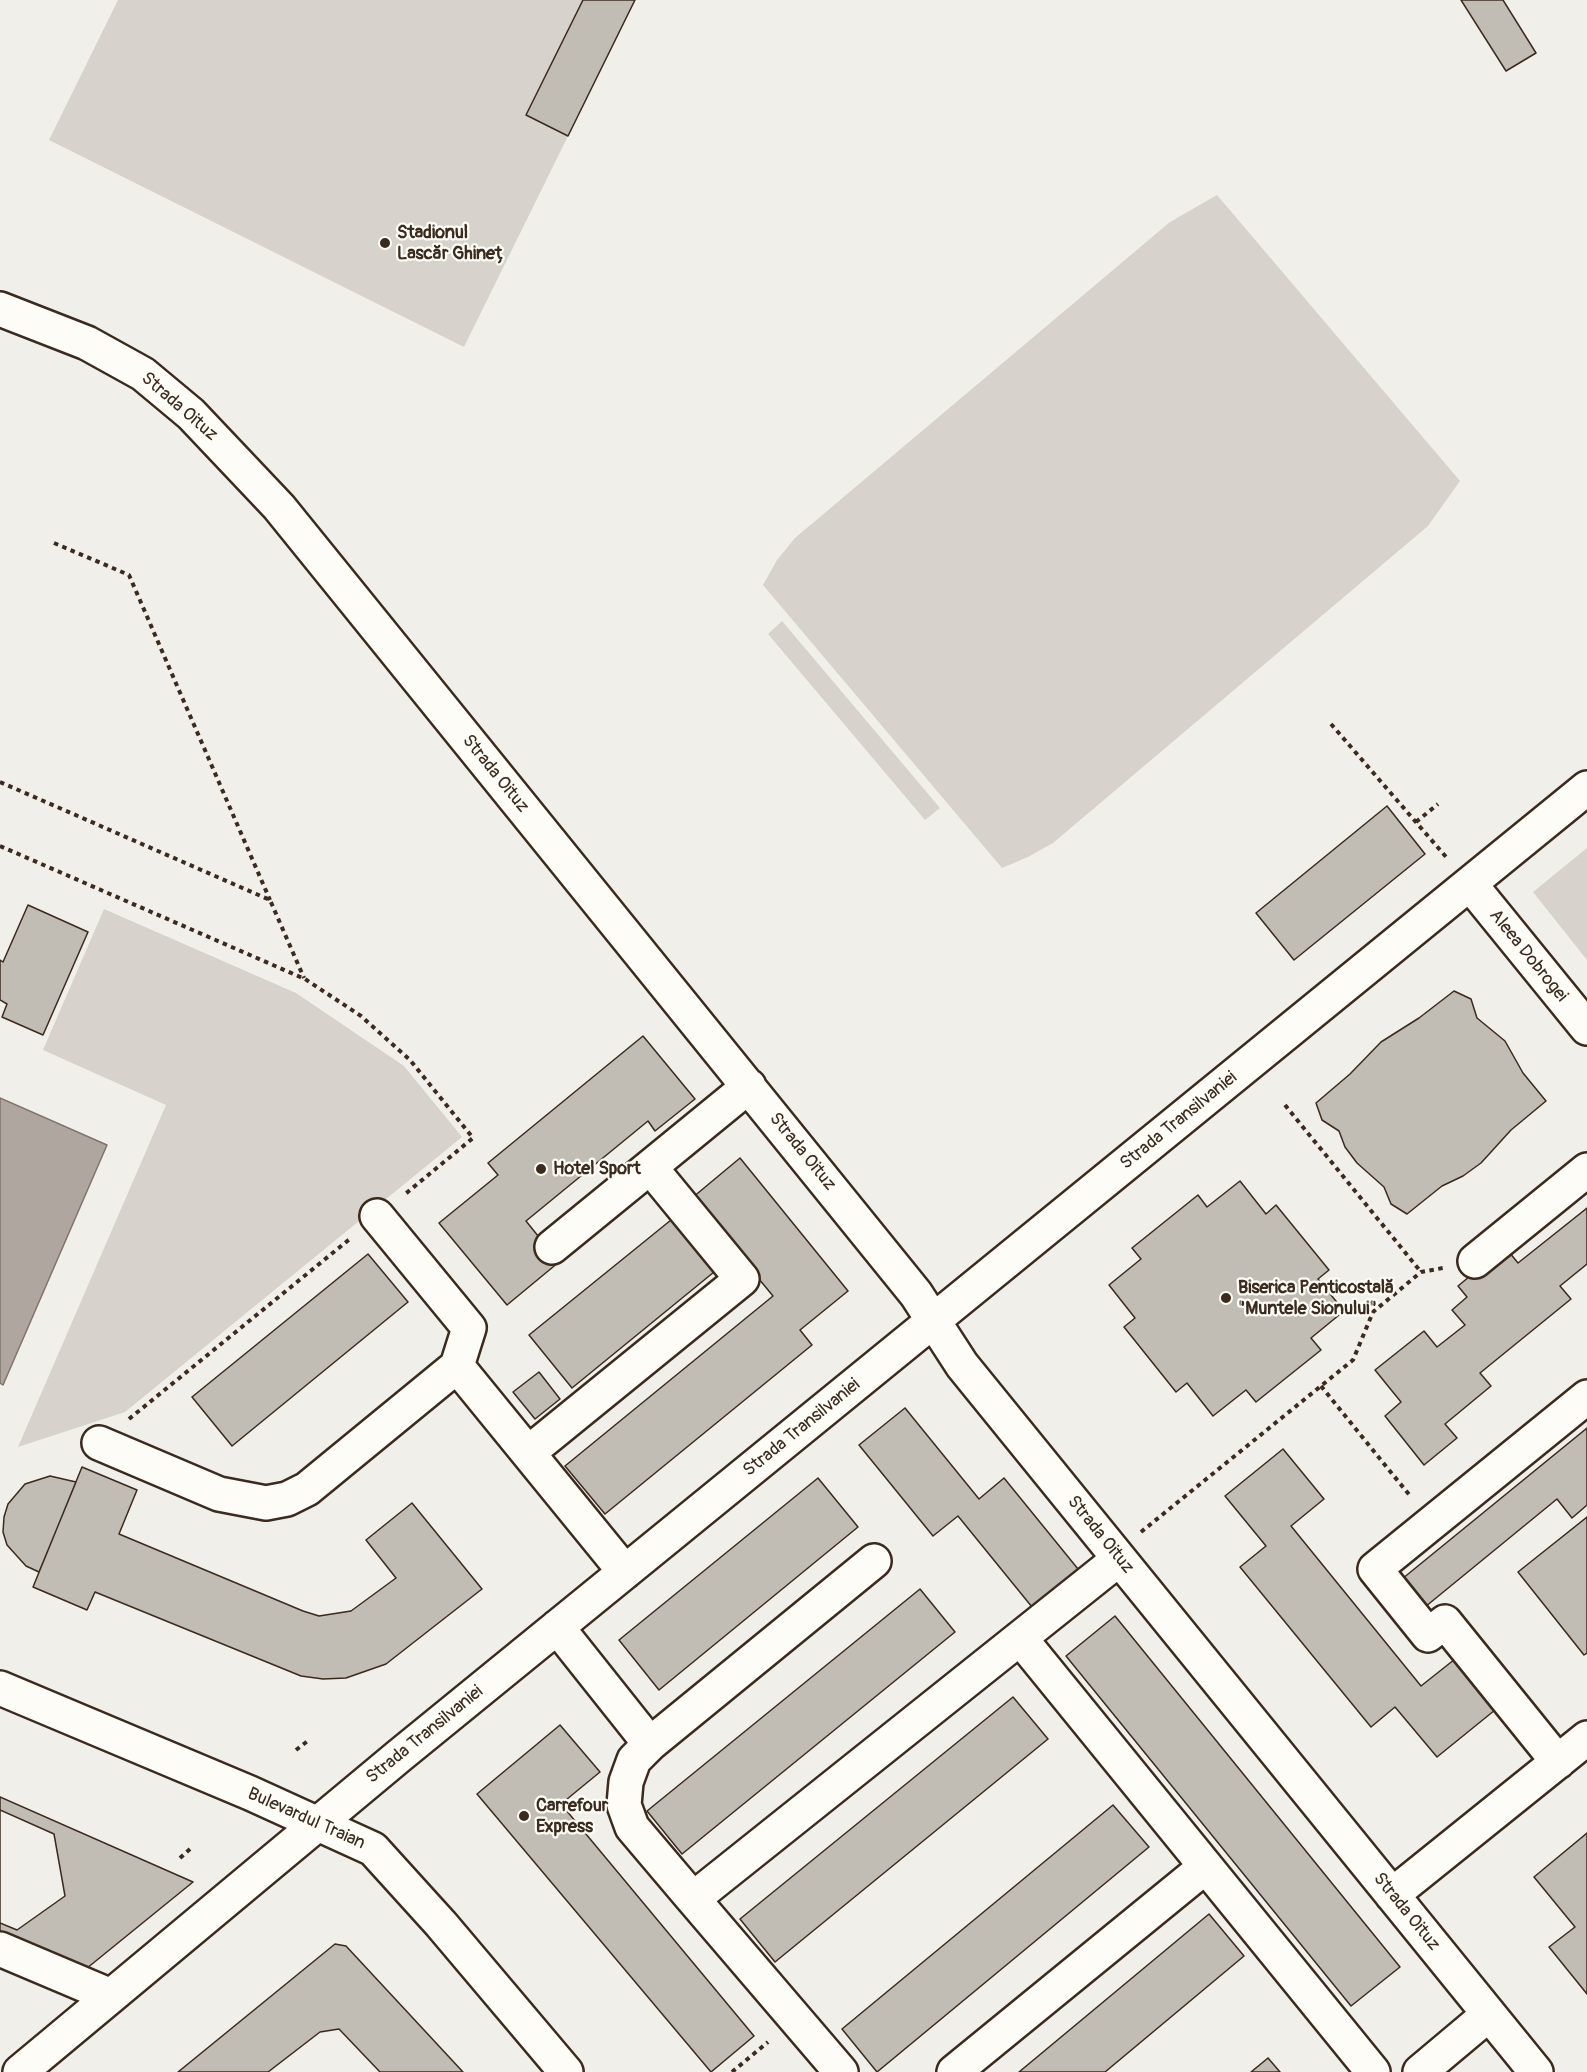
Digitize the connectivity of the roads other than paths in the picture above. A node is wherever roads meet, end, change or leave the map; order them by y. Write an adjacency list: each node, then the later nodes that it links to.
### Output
1 (0, 309): 5 (street, Strada Oituz)
2 (1587, 788): 3 (street, Strada Transilvaniei)
3 (1470, 884): 4 (street, Aleea Dobrogei); 11 (street, Strada Transilvaniei)
4 (1587, 1028)
5 (748, 1086): 6 (street); 11 (street, Strada Oituz)
6 (650, 1167): 9 (street); 15 (street)
7 (1587, 1170): 10 (street)
8 (377, 1216): 12 (street)
9 (552, 1247)
10 (1475, 1261)
11 (933, 1321): 16 (street, Strada Oituz); 18 (street, Strada Transilvaniei)
12 (457, 1366): 14 (street); 15 (street)
13 (1587, 1397): 24 (street)
14 (99, 1443)
15 (528, 1453): 18 (street)
16 (1127, 1548): 20 (street); 27 (street, Strada Oituz)
17 (874, 1562): 23 (street)
18 (625, 1572): 19 (street, Strada Transilvaniei)
19 (557, 1627): 23 (street); 25 (street, Strada Transilvaniei)
20 (1020, 1638): 26 (street); 28 (street)
21 (0, 1688): 25 (street, Bulevardul Traian)
22 (1587, 1738): 24 (street)
23 (650, 1744): 28 (street)
24 (1558, 1762): 27 (street)
25 (317, 1825): 30 (street, Strada Transilvaniei); 33 (street, Bulevardul Traian)
26 (1205, 1867): 35 (street); 36 (street)
27 (1392, 1895): 31 (street, Strada Oituz)
28 (693, 1899): 34 (street)
29 (0, 1950): 30 (street)
30 (111, 1996): 32 (street, Strada Transilvaniei)
31 (1489, 2014): 37 (street); 38 (street, Strada Oituz)
32 (20, 2072)
33 (566, 2072)
34 (840, 2072)
35 (954, 2072)
36 (1373, 2072)
37 (1420, 2072)
38 (1536, 2072)

